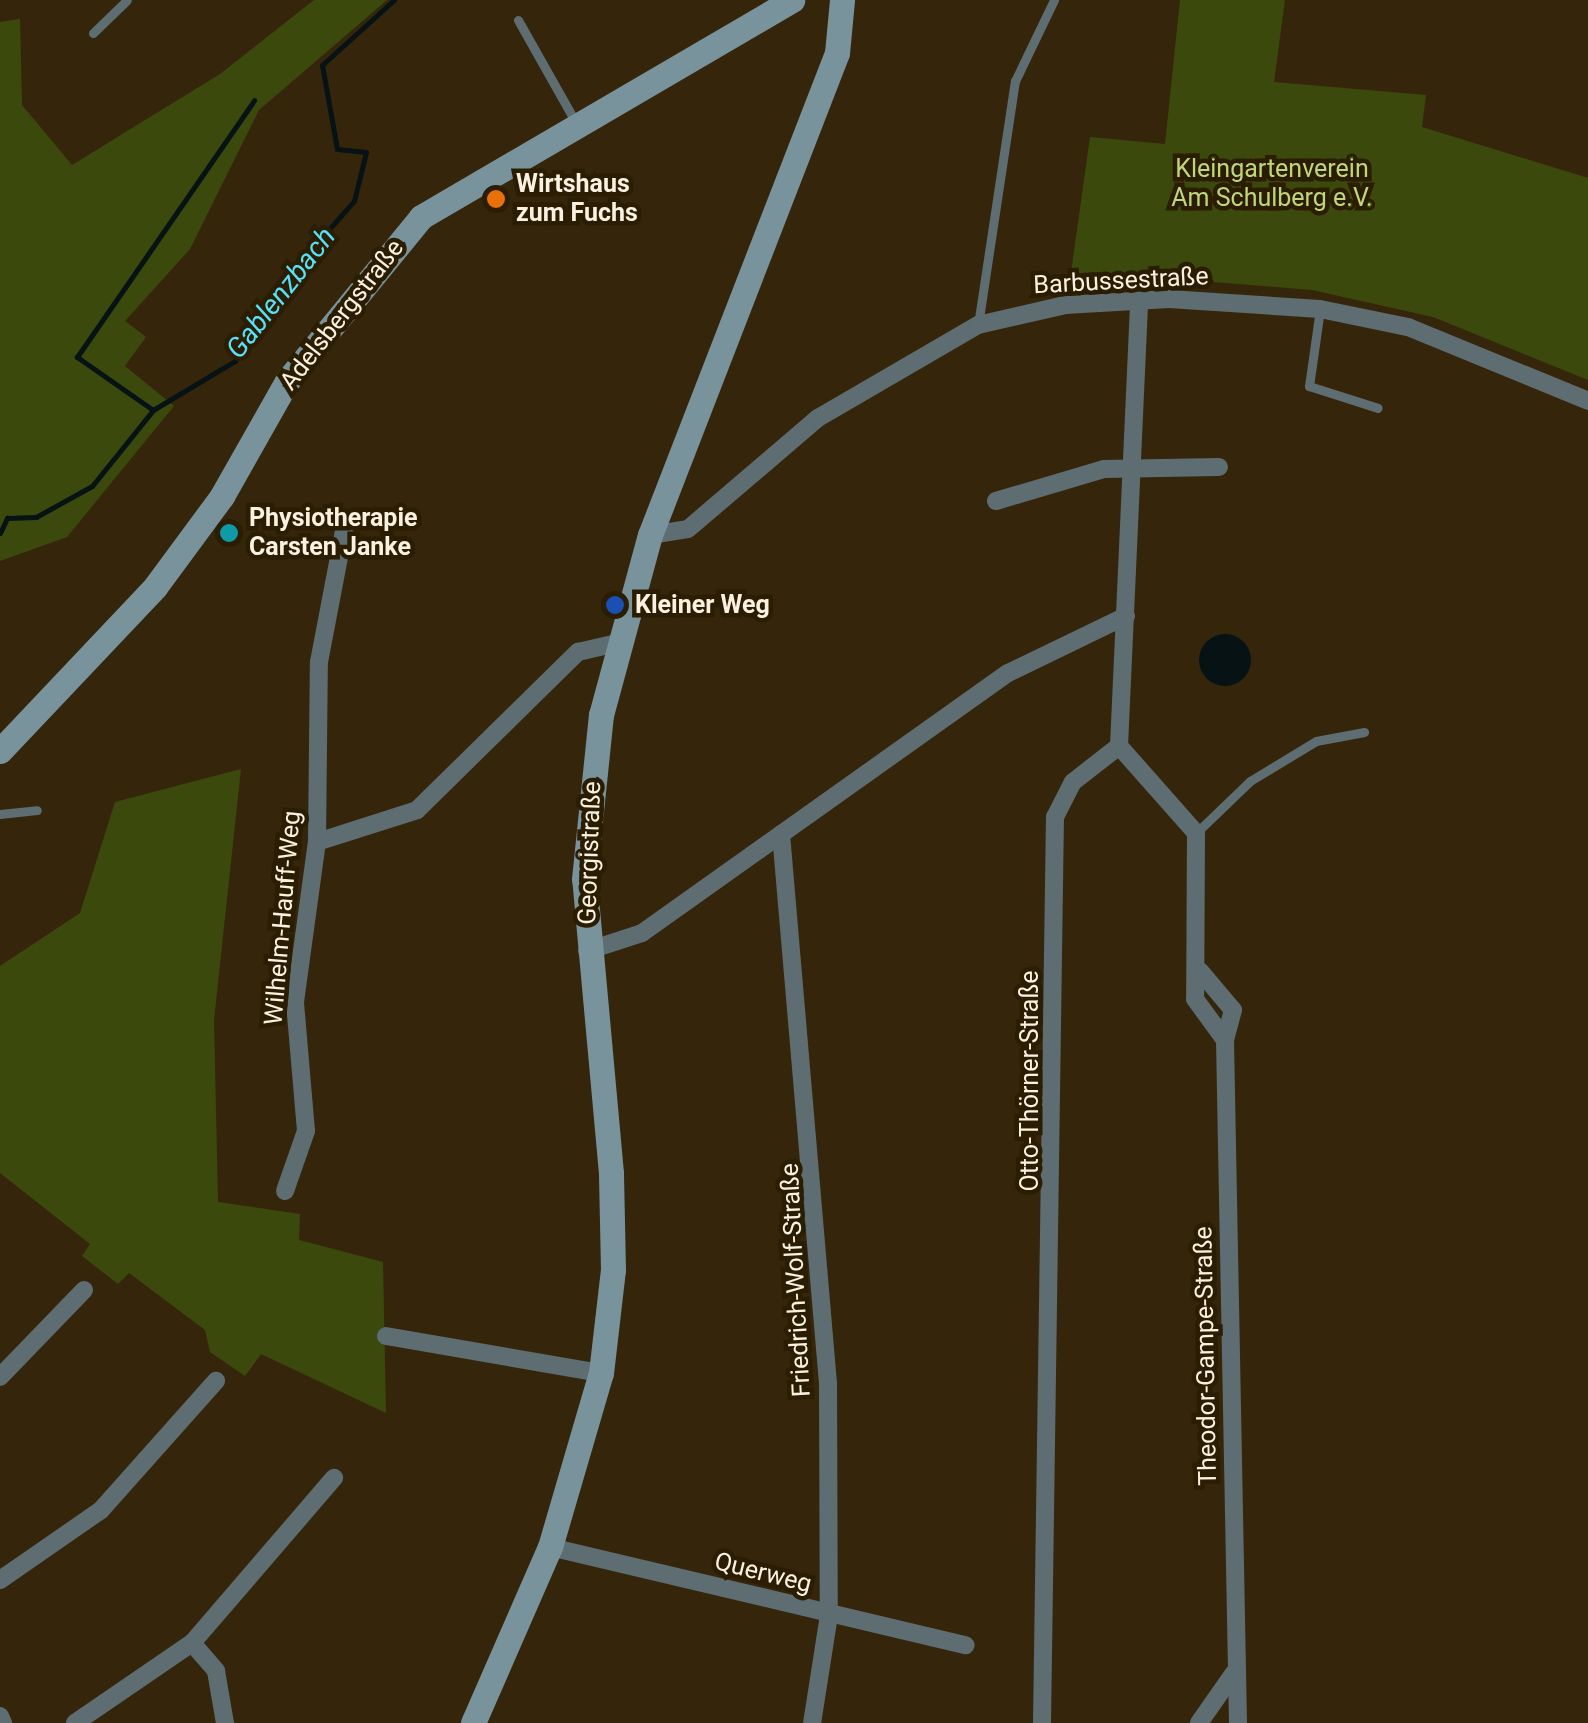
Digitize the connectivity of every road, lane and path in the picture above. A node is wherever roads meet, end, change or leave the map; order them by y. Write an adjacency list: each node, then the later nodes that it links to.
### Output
1 (127, 0): 6 (lane)
2 (792, 0): 7 (street, Adelsbergstraße)
3 (842, 0): 17 (street, Georgistraße)
4 (1054, 0): 10 (lane)
5 (518, 20): 7 (lane)
6 (93, 33)
7 (576, 123): 22 (street, Adelsbergstraße)
8 (1139, 302): 9 (street, Barbussestraße); 10 (street, Barbussestraße); 13 (street)
9 (1320, 309): 11 (street, Barbussestraße); 12 (lane)
10 (978, 325): 17 (street, Barbussestraße)
11 (1588, 400)
12 (1378, 408)
13 (1133, 466): 14 (street); 15 (street); 18 (street)
14 (1219, 468)
15 (996, 502)
16 (345, 526): 27 (street, Wilhelm-Hauff-Weg)
17 (650, 535): 19 (street, Georgistraße)
18 (1126, 616): 21 (street); 26 (street)
19 (617, 644): 27 (street); 28 (street, Georgistraße)
20 (1364, 732): 25 (lane)
21 (1118, 746): 25 (street); 50 (street, Otto-Thörner-Straße)
22 (0, 751)
23 (37, 810): 24 (lane)
24 (0, 814)
25 (1196, 833): 29 (street)
26 (781, 834): 28 (street); 40 (street, Friedrich-Wolf-Straße)
27 (317, 842): 31 (street, Wilhelm-Hauff-Weg)
28 (587, 952): 34 (street, Georgistraße)
29 (1200, 970): 30 (street); 30 (street, Theodor-Gampe-Straße)
30 (1225, 1040): 43 (street, Theodor-Gampe-Straße)
31 (285, 1192)
32 (84, 1290): 35 (street)
33 (386, 1336): 34 (street)
34 (601, 1373): 38 (street, Georgistraße)
35 (0, 1377)
36 (216, 1381): 39 (street)
37 (334, 1478): 41 (street)
38 (550, 1547): 40 (street, Querweg); 48 (street, Georgistraße)
39 (0, 1580)
40 (829, 1615): 42 (street, Querweg); 49 (street, Friedrich-Wolf-Straße)
41 (192, 1643): 46 (street); 47 (street)
42 (966, 1645)
43 (1234, 1672): 51 (street); 52 (street, Theodor-Gampe-Straße)
44 (0, 1716): 45 (street)
45 (3, 1723)
46 (74, 1723)
47 (225, 1723)
48 (473, 1723)
49 (812, 1723)
50 (1042, 1723)
51 (1199, 1723)
52 (1238, 1723)

